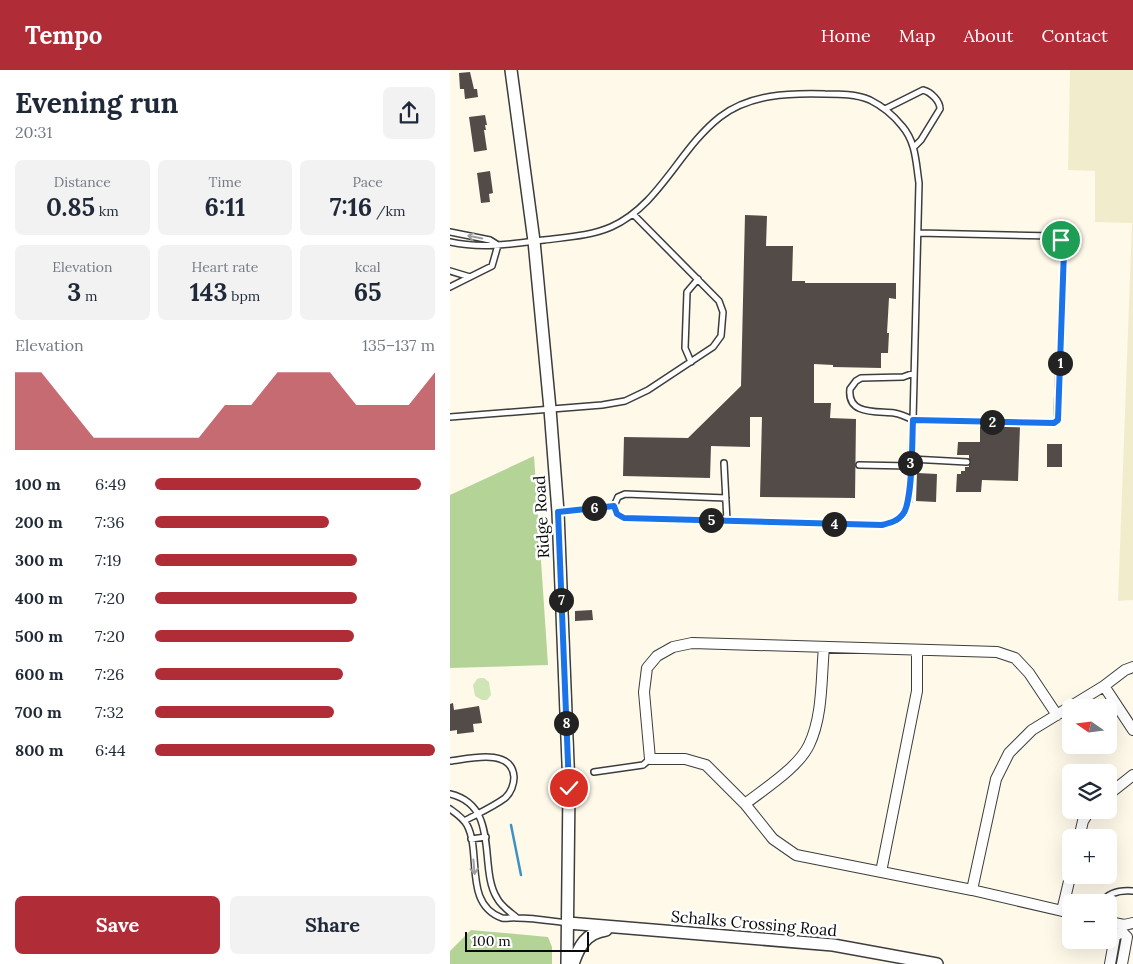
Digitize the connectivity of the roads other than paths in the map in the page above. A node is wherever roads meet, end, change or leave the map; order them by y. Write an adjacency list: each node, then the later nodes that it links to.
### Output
1 (511, 70): 7 (street, Ridge Road)
2 (885, 109): 3 (lane); 3 (lane); 4 (lane)
3 (914, 147): 6 (lane)
4 (633, 214): 7 (lane); 12 (lane)
5 (450, 232): 9 (lane, one-way to 5)
6 (918, 234): 15 (lane); 18 (lane)
7 (534, 241): 9 (lane); 16 (street, Ridge Road)
8 (450, 242): 9 (lane)
9 (498, 245): 11 (lane)
10 (450, 271): 11 (lane)
11 (470, 277): 13 (lane)
12 (698, 279): 14 (lane); 14 (lane)
13 (450, 287)
14 (690, 362): 16 (lane)
15 (914, 373): 18 (lane); 18 (lane)
16 (550, 409): 17 (lane); 26 (street, Ridge Road)
17 (450, 417)
18 (913, 420): 19 (lane)
19 (911, 459): 20 (lane); 23 (lane)
20 (967, 462)
21 (724, 463): 24 (lane)
22 (859, 465): 23 (lane)
23 (910, 466): 27 (lane)
24 (726, 498): 25 (lane); 27 (lane)
25 (614, 506): 26 (lane); 27 (lane)
26 (558, 512): 52 (street, Ridge Road)
27 (727, 521)
28 (824, 647): 29 (street); 34 (street); 40 (street)
29 (917, 650): 32 (street); 46 (street)
30 (1133, 666): 31 (street)
31 (1104, 686): 32 (street); 33 (street)
32 (1057, 715): 47 (street)
33 (1133, 730)
34 (650, 759): 36 (lane); 40 (street)
35 (450, 761): 42 (lane)
36 (594, 772)
37 (1133, 775): 38 (street)
38 (1117, 788)
39 (450, 794): 42 (lane)
40 (745, 804): 46 (street)
41 (450, 809): 43 (lane)
42 (477, 814): 43 (lane); 44 (lane)
43 (464, 821): 45 (lane)
44 (486, 837): 45 (lane); 51 (lane)
45 (471, 839): 51 (lane, one-way to 51)
46 (882, 872): 47 (street)
47 (972, 890): 50 (street)
48 (1133, 891): 49 (lane)
49 (1113, 894)
50 (1062, 911)
51 (516, 918): 52 (lane)
52 (568, 923): 53 (street, Schalks Crossing Road); 55 (street, Ridge Road)
53 (620, 928): 56 (street); 57 (street, Schalks Crossing Road)
54 (1128, 931): 58 (street); 59 (street)
55 (567, 964)
56 (574, 964)
57 (937, 964)
58 (1110, 964)
59 (1122, 964)

